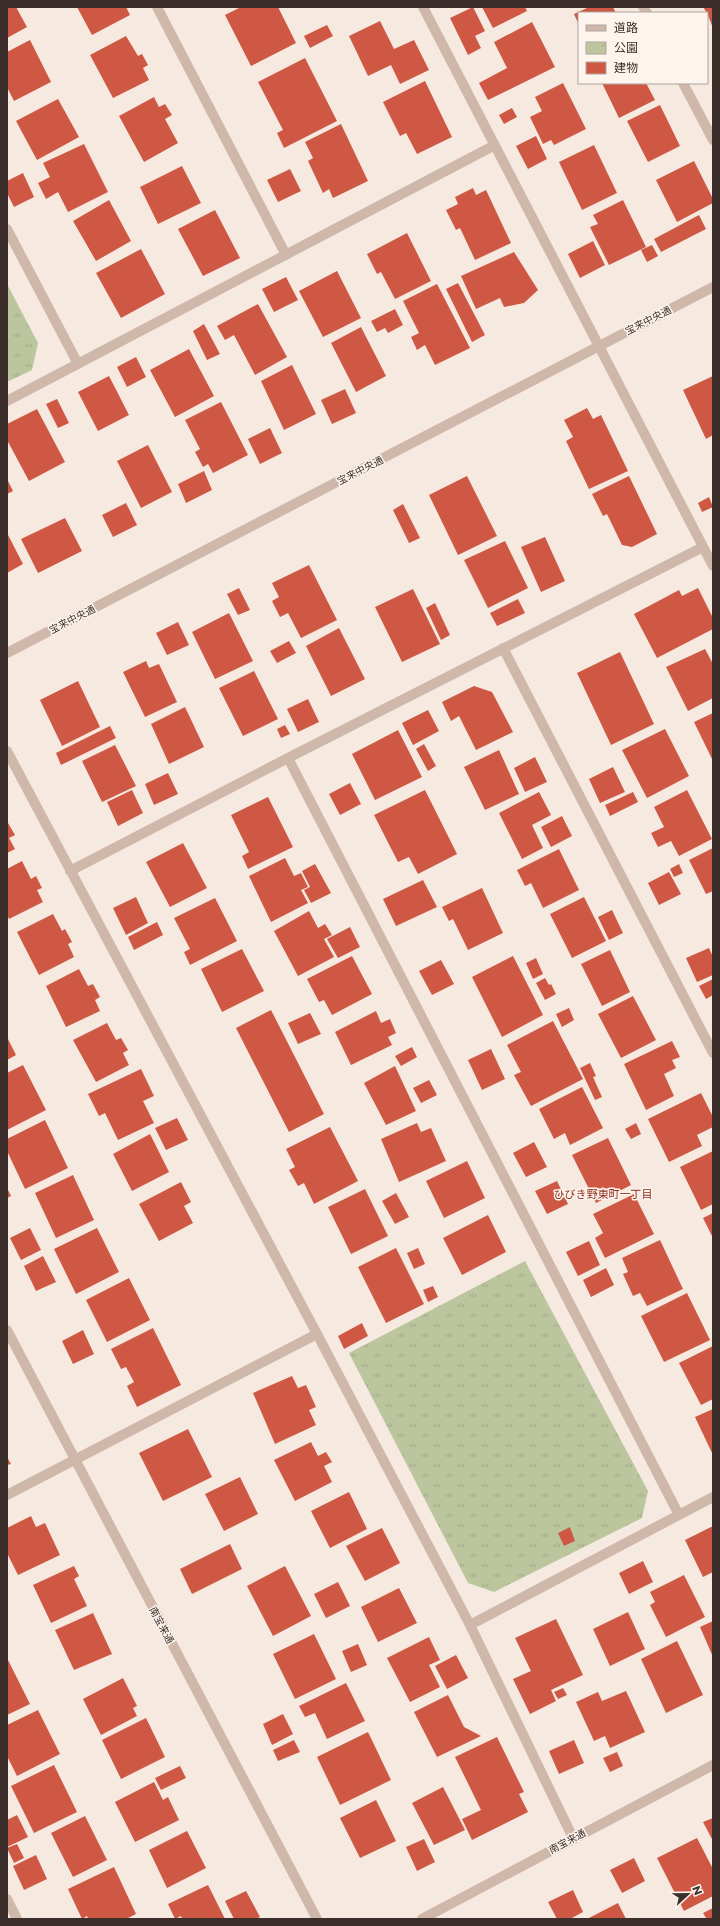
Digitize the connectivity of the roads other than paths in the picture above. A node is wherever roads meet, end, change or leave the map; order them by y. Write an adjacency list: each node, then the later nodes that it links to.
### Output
1 (156, 7): 7 (street)
2 (423, 7): 5 (street)
3 (684, 84): 4 (street)
4 (713, 140)
5 (495, 146): 7 (street); 9 (street)
6 (7, 229): 10 (street)
7 (286, 255): 10 (street)
8 (713, 286): 9 (street, 宝来中央通)
9 (599, 346): 12 (street); 15 (street, 宝来中央通)
10 (78, 364): 11 (street)
11 (7, 401)
12 (703, 547): 13 (street); 14 (street)
13 (713, 566)
14 (503, 648): 17 (street); 19 (street)
15 (7, 653)
16 (7, 751): 18 (street)
17 (288, 758): 18 (street); 25 (street)
18 (70, 871): 21 (street)
19 (713, 1053)
20 (7, 1330): 22 (street, 南宝来通)
21 (317, 1334): 22 (street); 26 (street)
22 (75, 1459): 23 (street); 31 (street, 南宝来通)
23 (7, 1495)
24 (713, 1497): 25 (street)
25 (679, 1514): 26 (street)
26 (470, 1625): 28 (street)
27 (713, 1765): 28 (street, 南宝来通)
28 (573, 1838): 32 (street, 南宝来通)
29 (7, 1899): 30 (street)
30 (18, 1919)
31 (317, 1919)
32 (422, 1919)

